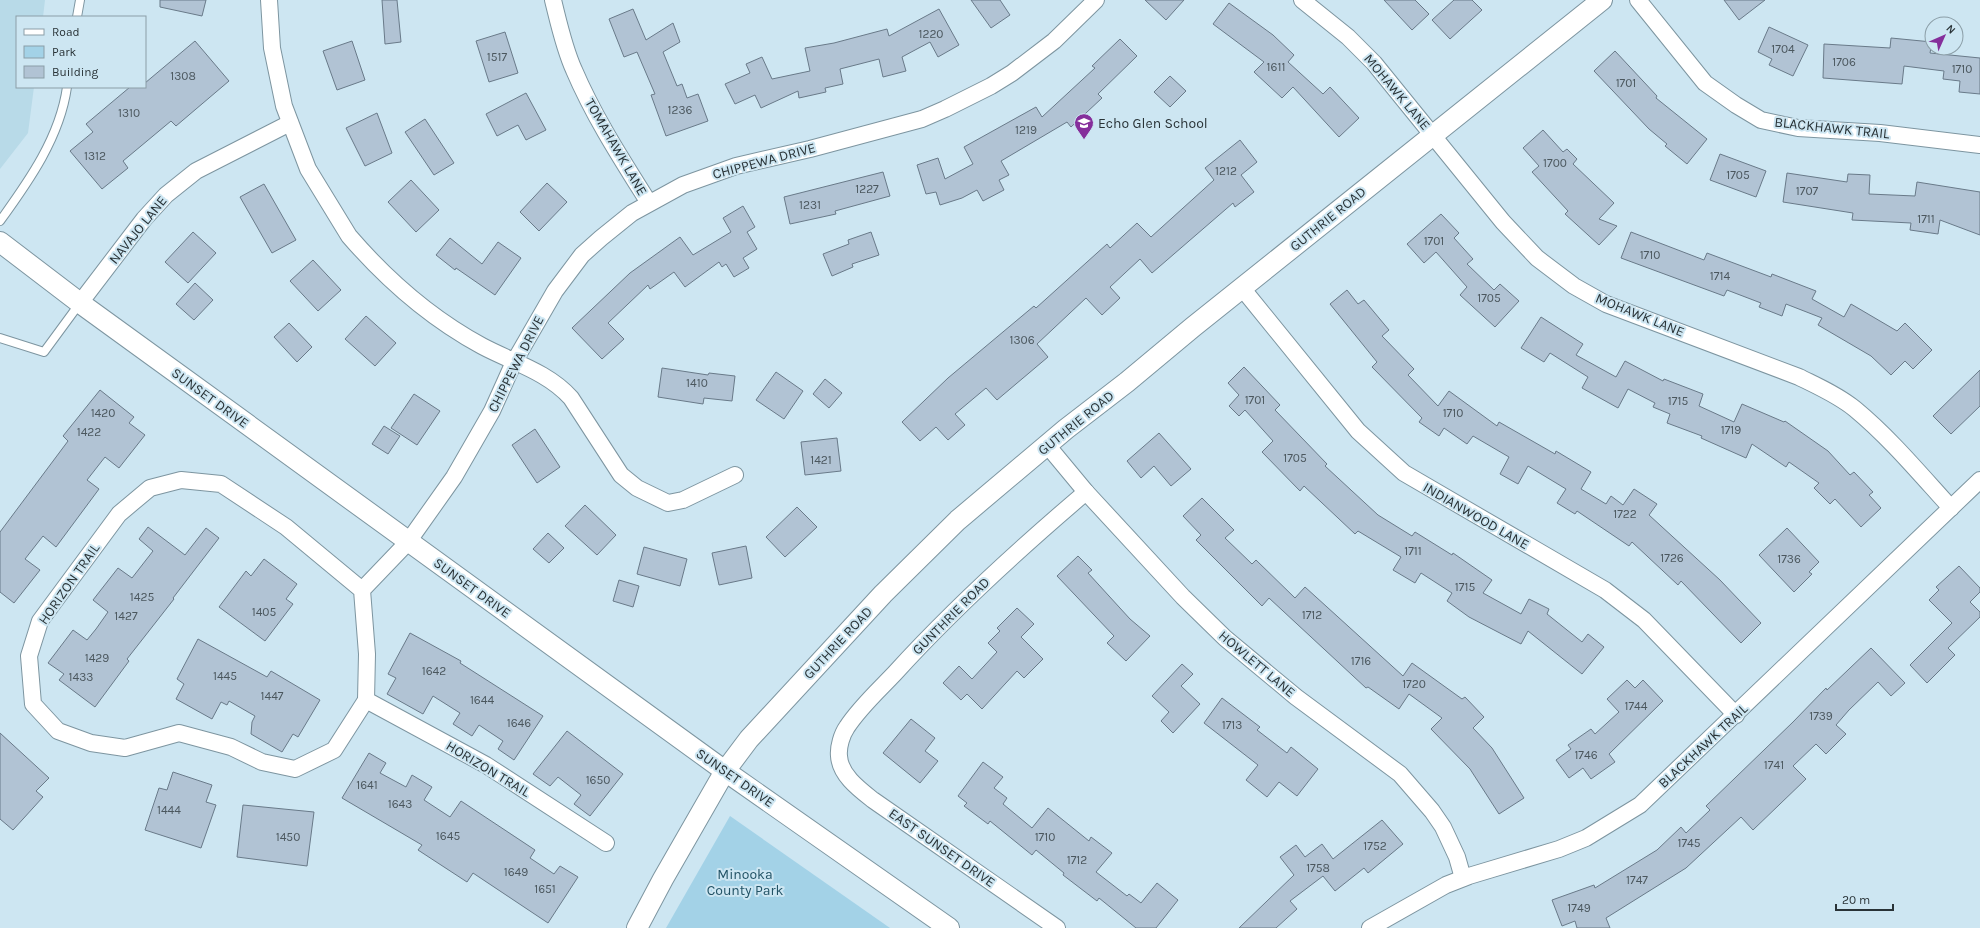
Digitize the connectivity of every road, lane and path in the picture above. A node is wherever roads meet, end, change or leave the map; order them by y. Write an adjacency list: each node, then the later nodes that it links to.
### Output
1 (80, 0): 8 (lane)
2 (270, 0): 10 (street)
3 (553, 0): 13 (street, TOMAHAWK LANE)
4 (1096, 0): 13 (street, CHIPPEWA DRIVE)
5 (1302, 0): 11 (street, MOHAWK LANE)
6 (1602, 0): 11 (street, GUTHRIE ROAD)
7 (1638, 0): 12 (street, BLACKHAWK TRAIL)
8 (78, 16)
9 (67, 88): 14 (lane)
10 (290, 122): 17 (street, NAVAJO LANE); 19 (street)
11 (1432, 135): 16 (street, GUTHRIE ROAD); 24 (street, MOHAWK LANE)
12 (1980, 145)
13 (649, 203): 19 (street, CHIPPEWA DRIVE)
14 (0, 221)
15 (0, 242): 17 (street, SUNSET DRIVE)
16 (1242, 288): 20 (street, GUTHRIE ROAD); 28 (street, INDIANWOOD LANE)
17 (80, 303): 18 (lane); 25 (street, SUNSET DRIVE)
18 (0, 338)
19 (514, 362): 21 (street); 25 (street, CHIPPEWA DRIVE)
20 (1047, 445): 23 (street, HOWLETT LANE); 30 (street, GUTHRIE ROAD)
21 (735, 475)
22 (1980, 480): 24 (street, BLACKHAWK TRAIL)
23 (1086, 492): 29 (street, GUNTHRIE ROAD); 32 (street, HOWLETT LANE)
24 (1951, 508): 28 (street, BLACKHAWK TRAIL)
25 (408, 542): 26 (street); 30 (street, SUNSET DRIVE)
26 (362, 590): 27 (street); 27 (street, HORIZON TRAIL)
27 (366, 700): 31 (street, HORIZON TRAIL)
28 (1736, 715): 32 (street, BLACKHAWK TRAIL)
29 (839, 756): 35 (street, EAST SUNSET DRIVE)
30 (725, 771): 33 (street, GUTHRIE ROAD); 34 (street, SUNSET DRIVE)
31 (606, 843)
32 (1463, 878): 36 (street, BLACKHAWK TRAIL)
33 (637, 928)
34 (949, 928)
35 (1057, 928)
36 (1370, 928)

